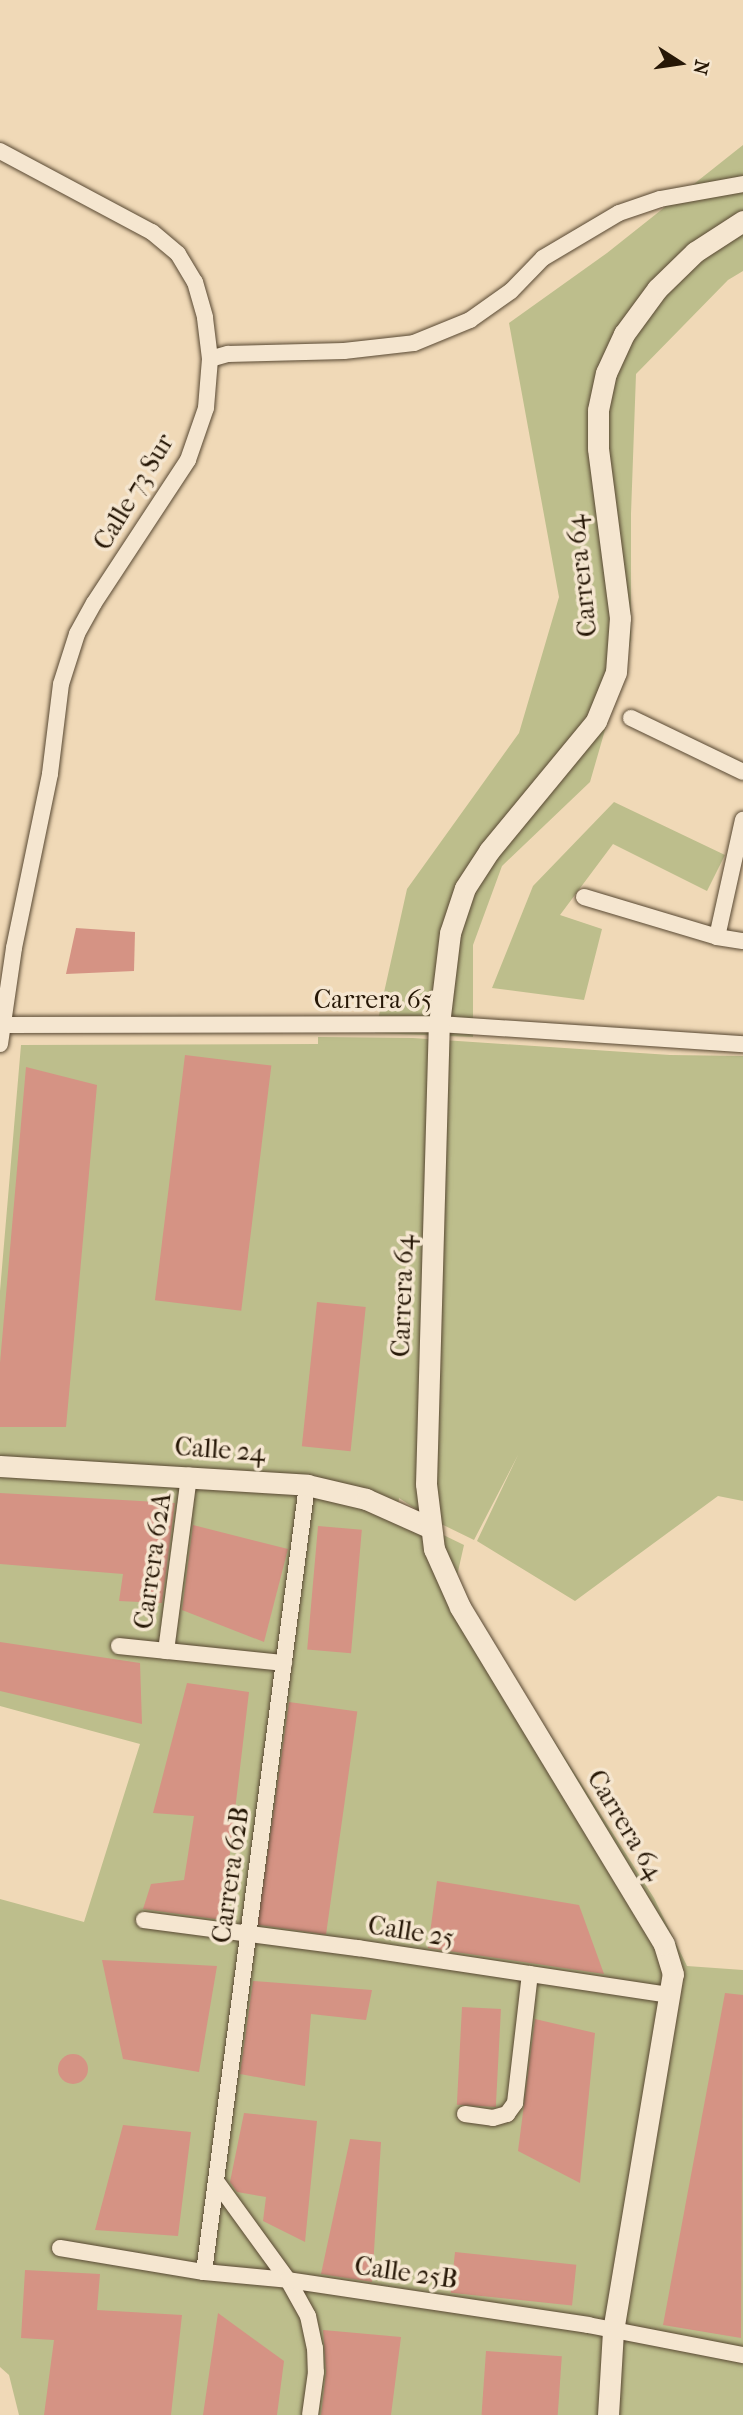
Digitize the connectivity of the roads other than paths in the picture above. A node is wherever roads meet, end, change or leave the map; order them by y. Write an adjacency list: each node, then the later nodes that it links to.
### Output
1 (0, 151): 4 (street, Calle 73 Sur)
2 (743, 184): 4 (street)
3 (743, 221): 11 (street, Carrera 64)
4 (210, 359): 12 (street, Calle 73 Sur)
5 (631, 718): 6 (street)
6 (743, 772)
7 (743, 820): 9 (street)
8 (584, 897): 9 (street)
9 (717, 937): 10 (street)
10 (743, 941)
11 (439, 1024): 12 (street, Carrera 65); 14 (street, Carrera 65); 18 (street, Carrera 64)
12 (3, 1025): 13 (street, Calle 73 Sur)
13 (0, 1044)
14 (743, 1044)
15 (0, 1466): 16 (street, Calle 24)
16 (189, 1476): 17 (street, Calle 24); 20 (street, Carrera 62A)
17 (307, 1485): 18 (street, Calle 24); 21 (street, Carrera 62B)
18 (429, 1527): 25 (street, Carrera 64)
19 (119, 1646): 20 (street)
20 (166, 1651): 21 (street)
21 (284, 1663): 23 (street, Carrera 62B)
22 (144, 1920): 23 (street, Calle 25)
23 (247, 1932): 24 (street, Calle 25); 27 (street, Carrera 62B)
24 (530, 1974): 25 (street, Calle 25); 26 (street)
25 (670, 1995): 31 (street, Carrera 64)
26 (465, 2115)
27 (216, 2181): 29 (street, Carrera 62B); 30 (street)
28 (60, 2248): 29 (street, Calle 25B)
29 (204, 2273): 30 (street, Calle 25B)
30 (288, 2280): 31 (street, Calle 25B); 33 (street)
31 (613, 2331): 32 (street, Calle 25B); 34 (street, Carrera 64)
32 (743, 2354)
33 (310, 2415)
34 (608, 2415)

